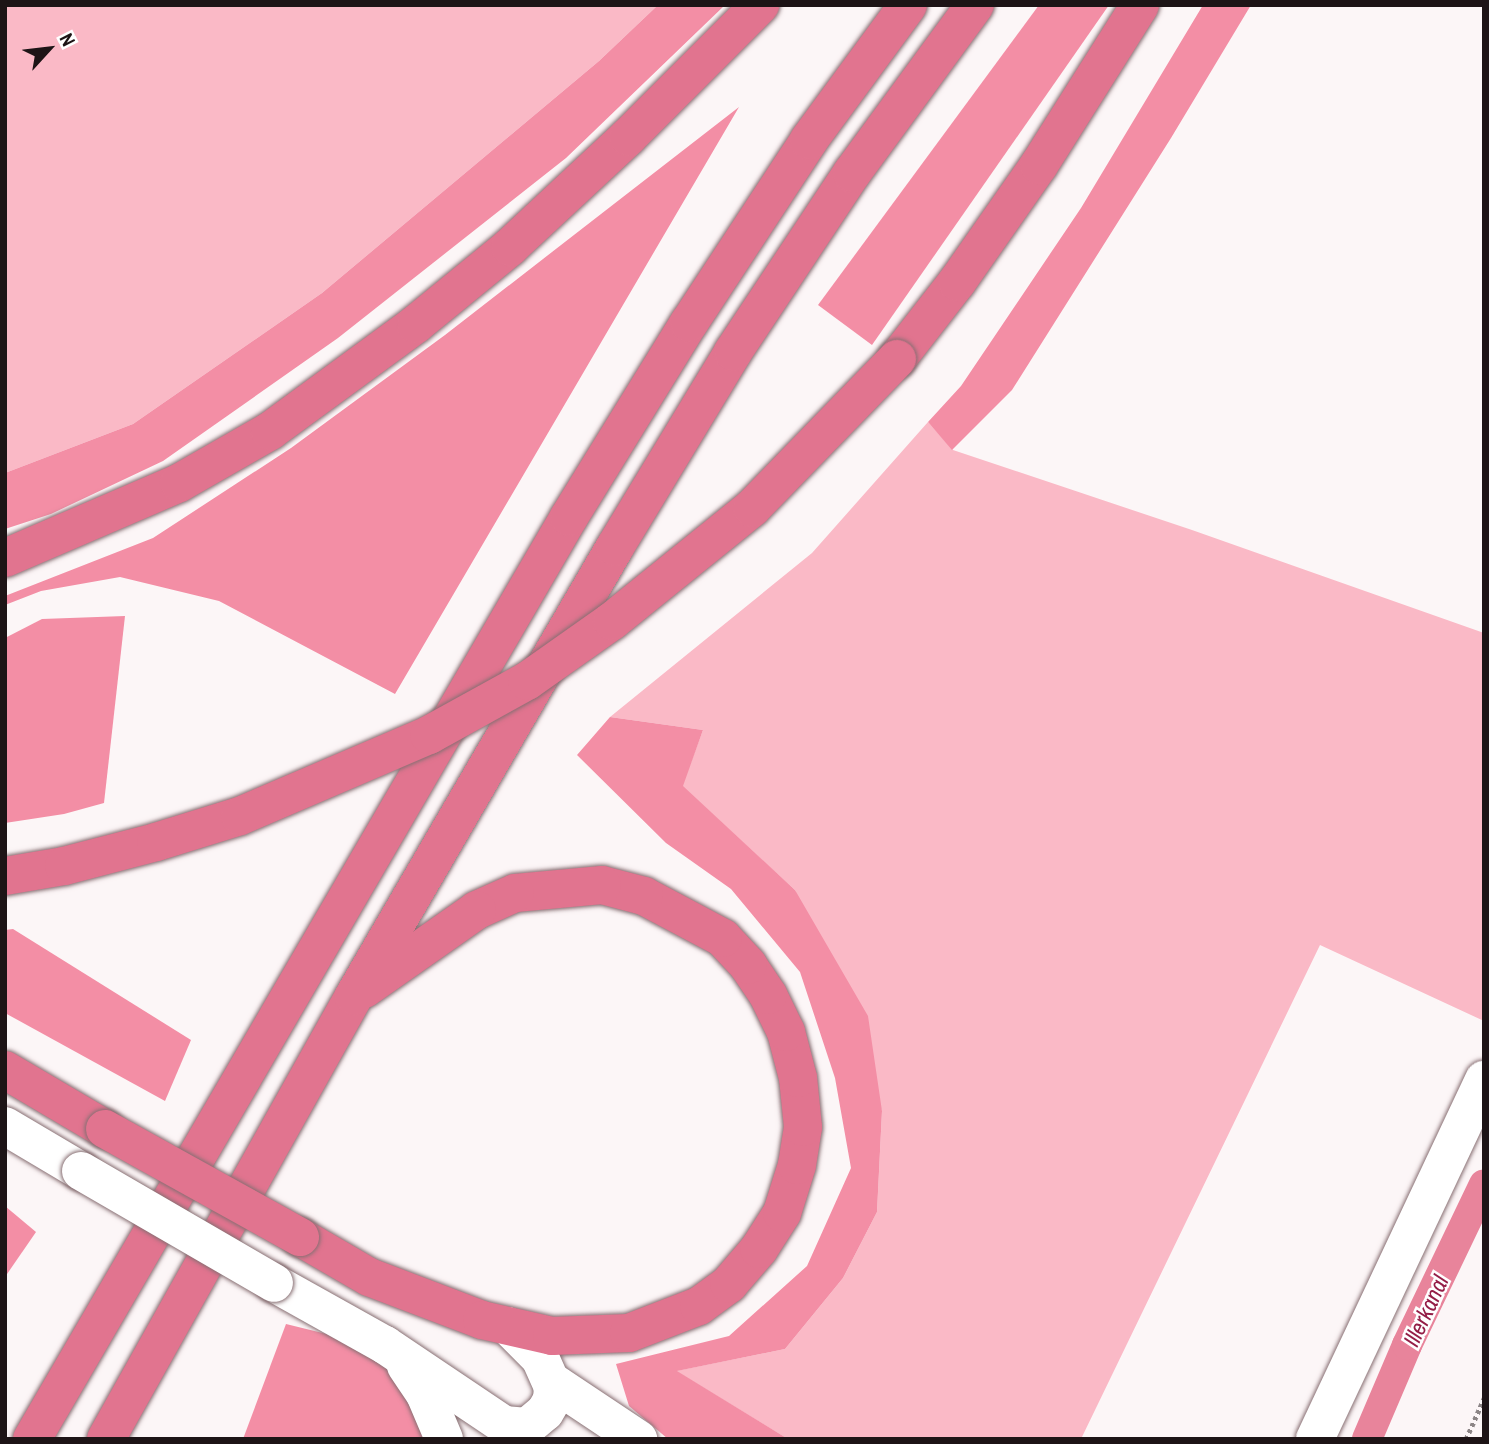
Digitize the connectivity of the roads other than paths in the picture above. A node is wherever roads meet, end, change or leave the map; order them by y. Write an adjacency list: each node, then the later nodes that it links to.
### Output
1 (760, 5): 5 (highway)
2 (908, 5): 17 (highway)
3 (975, 5): 7 (highway)
4 (1140, 5): 6 (highway, bridge)
5 (5, 558)
6 (5, 876)
7 (354, 996): 13 (highway); 16 (highway)
8 (5, 1070): 13 (highway, bridge)
9 (1484, 1080): 22 (street)
10 (5, 1126): 12 (street)
11 (5, 1151): 12 (street)
12 (81, 1171): 14 (street, bridge)
13 (508, 1326): 15 (street)
14 (385, 1345): 15 (street); 20 (street)
15 (551, 1381): 21 (street)
16 (131, 1394): 18 (highway); 19 (street)
17 (32, 1433)
18 (106, 1439)
19 (128, 1439)
20 (443, 1439)
21 (638, 1439)
22 (1315, 1439)

